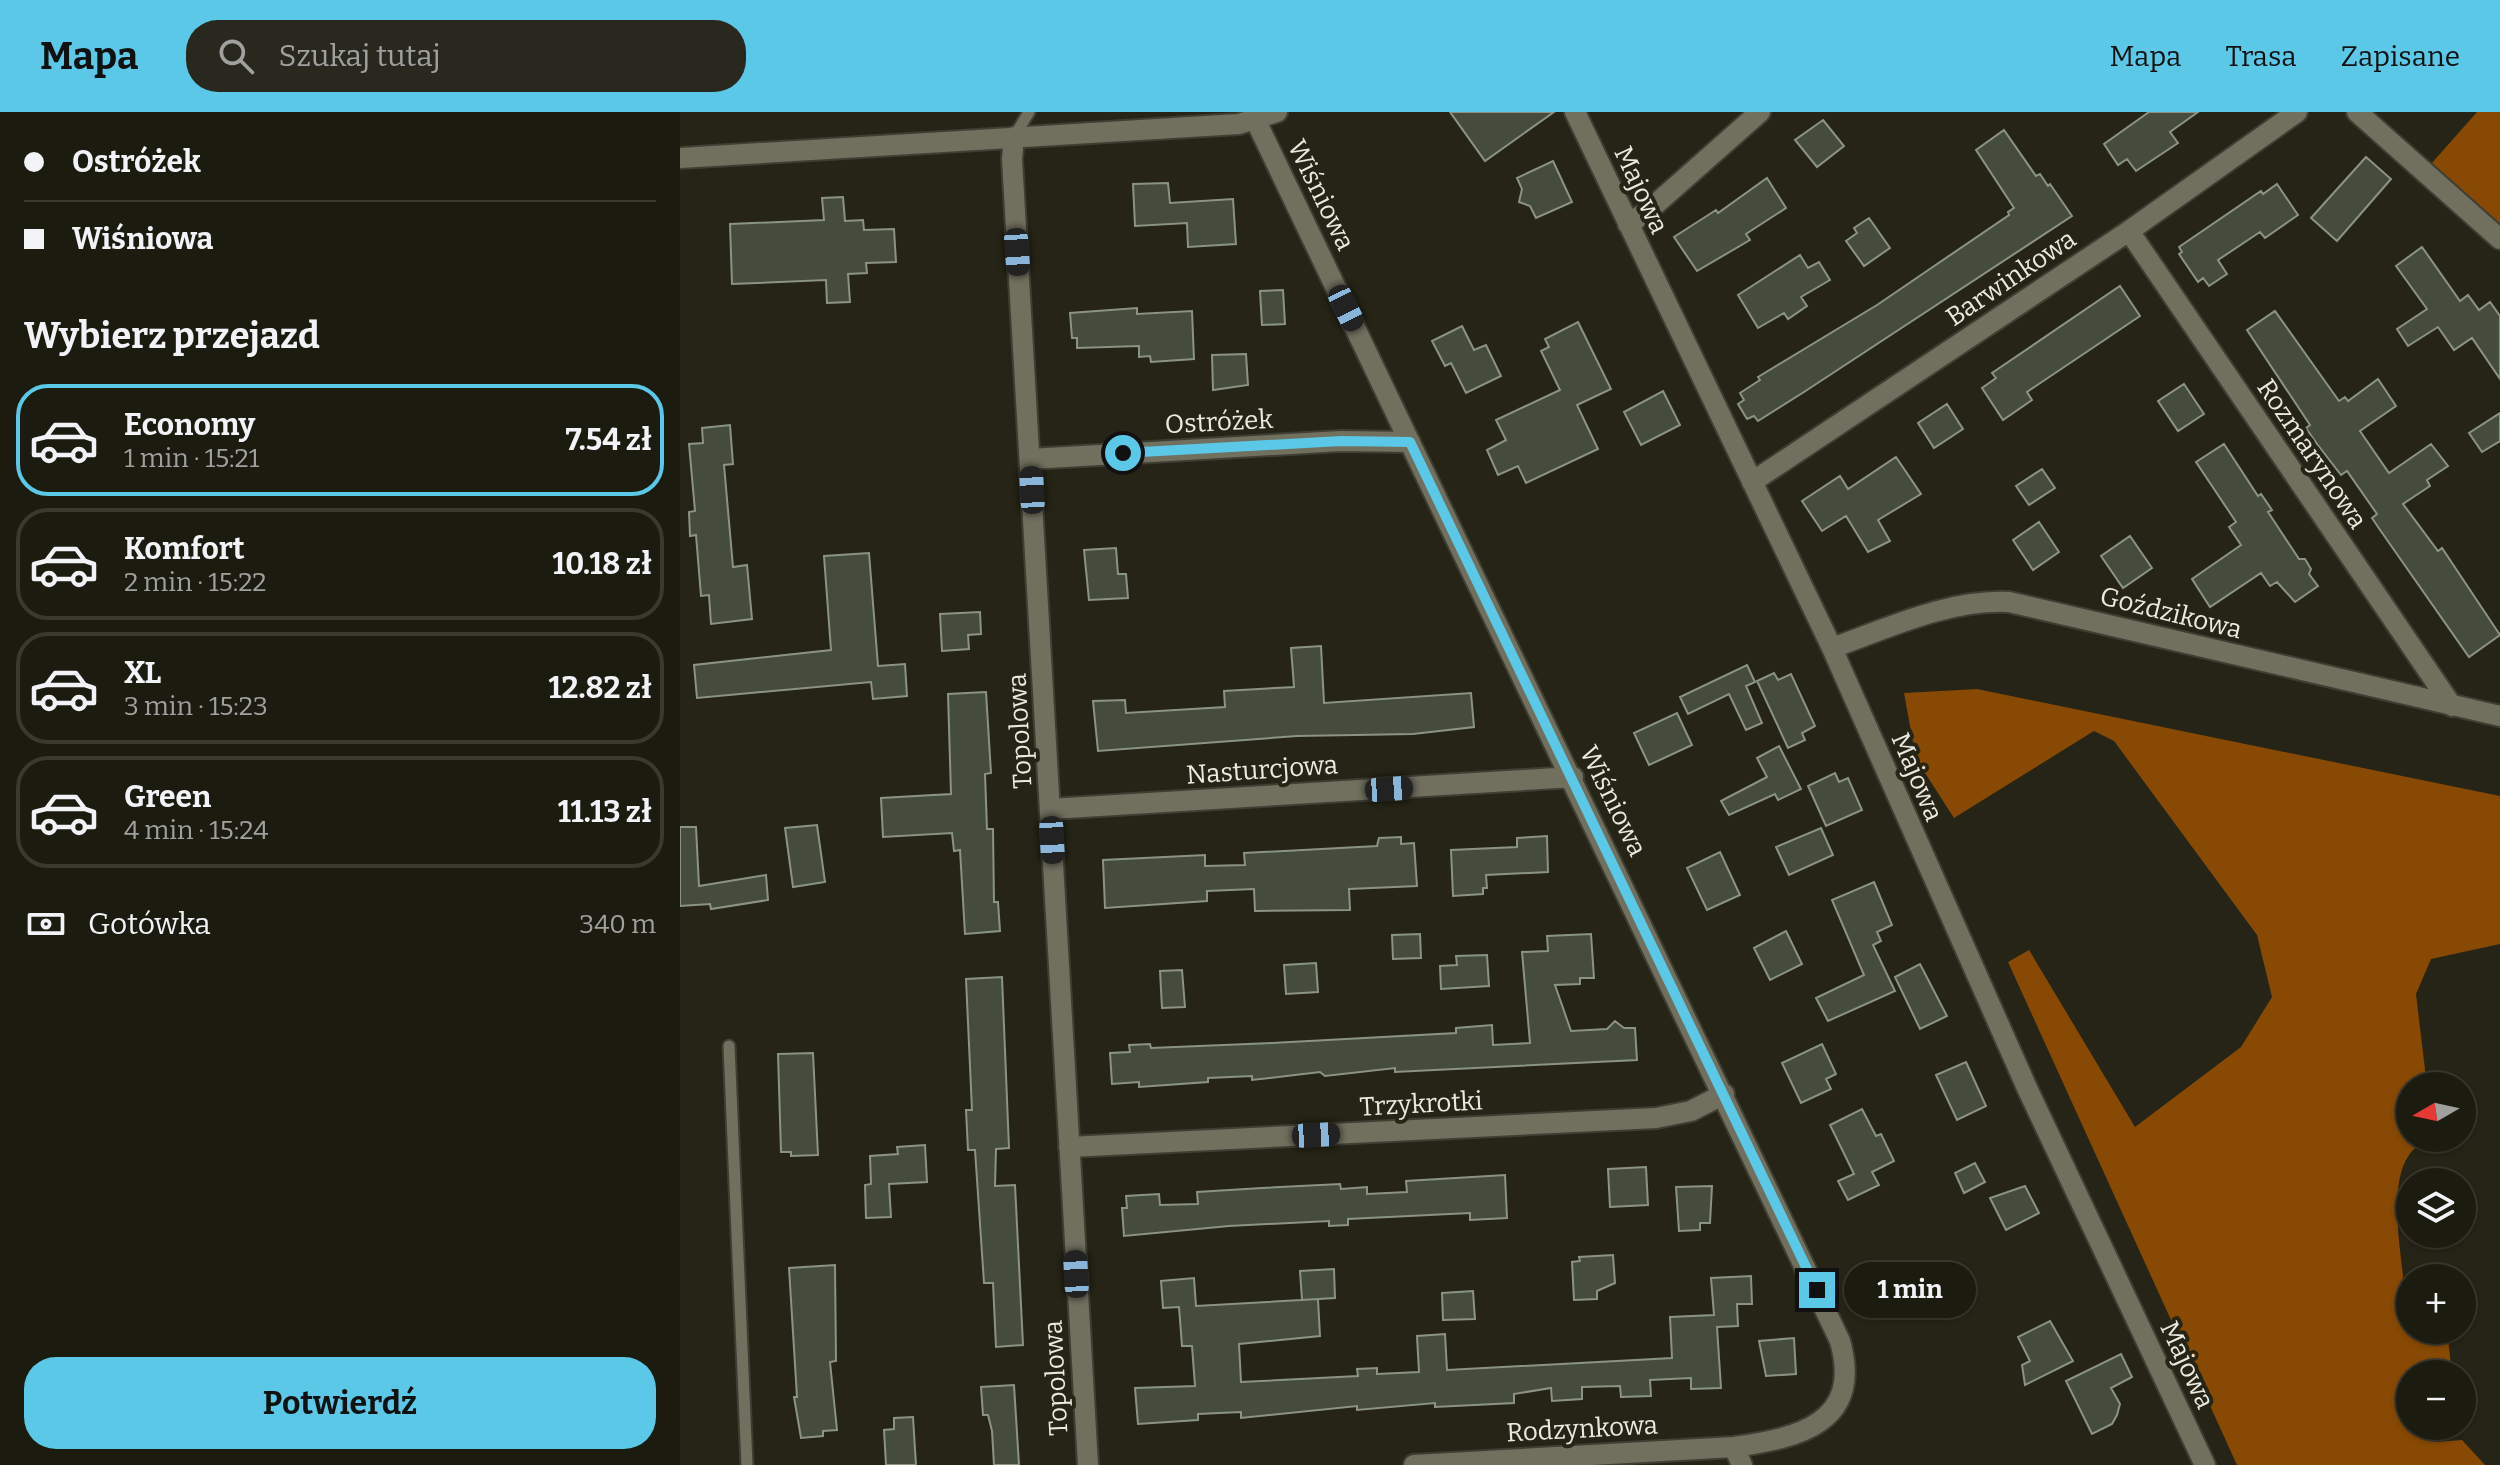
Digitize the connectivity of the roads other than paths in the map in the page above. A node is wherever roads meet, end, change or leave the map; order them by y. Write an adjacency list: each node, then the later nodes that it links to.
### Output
1 (1029, 112): 8 (lane)
2 (1277, 112): 7 (street)
3 (1575, 112): 10 (street, Majowa)
4 (1760, 112): 10 (street)
5 (2297, 112): 11 (street, Barwinkowa)
6 (2357, 112): 12 (street)
7 (1256, 121): 8 (street); 13 (street, Wiśniowa)
8 (1014, 137): 9 (street); 14 (street, Topolowa)
9 (680, 158)
10 (1628, 224): 15 (street, Majowa)
11 (2129, 231): 15 (street, Barwinkowa); 17 (street, Rozmarynowa)
12 (2500, 239)
13 (1410, 442): 14 (street, Ostróżek); 19 (street, Wiśniowa)
14 (1030, 459): 20 (street, Topolowa)
15 (1752, 482): 16 (street, Majowa)
16 (1832, 648): 17 (street, Goździkowa); 28 (street, Majowa)
17 (2452, 706): 18 (street, Goździkowa)
18 (2500, 716)
19 (1573, 777): 20 (street, Nasturcjowa); 22 (street, Wiśniowa)
20 (1050, 809): 23 (street, Topolowa)
21 (729, 1046): 25 (lane)
22 (1724, 1094): 23 (street, Trzykrotki); 24 (street, Wiśniowa)
23 (1069, 1147): 26 (street, Topolowa)
24 (1738, 1456): 27 (street, Rodzynkowa)
25 (747, 1465)
26 (1088, 1465)
27 (1414, 1465)
28 (2205, 1465)

